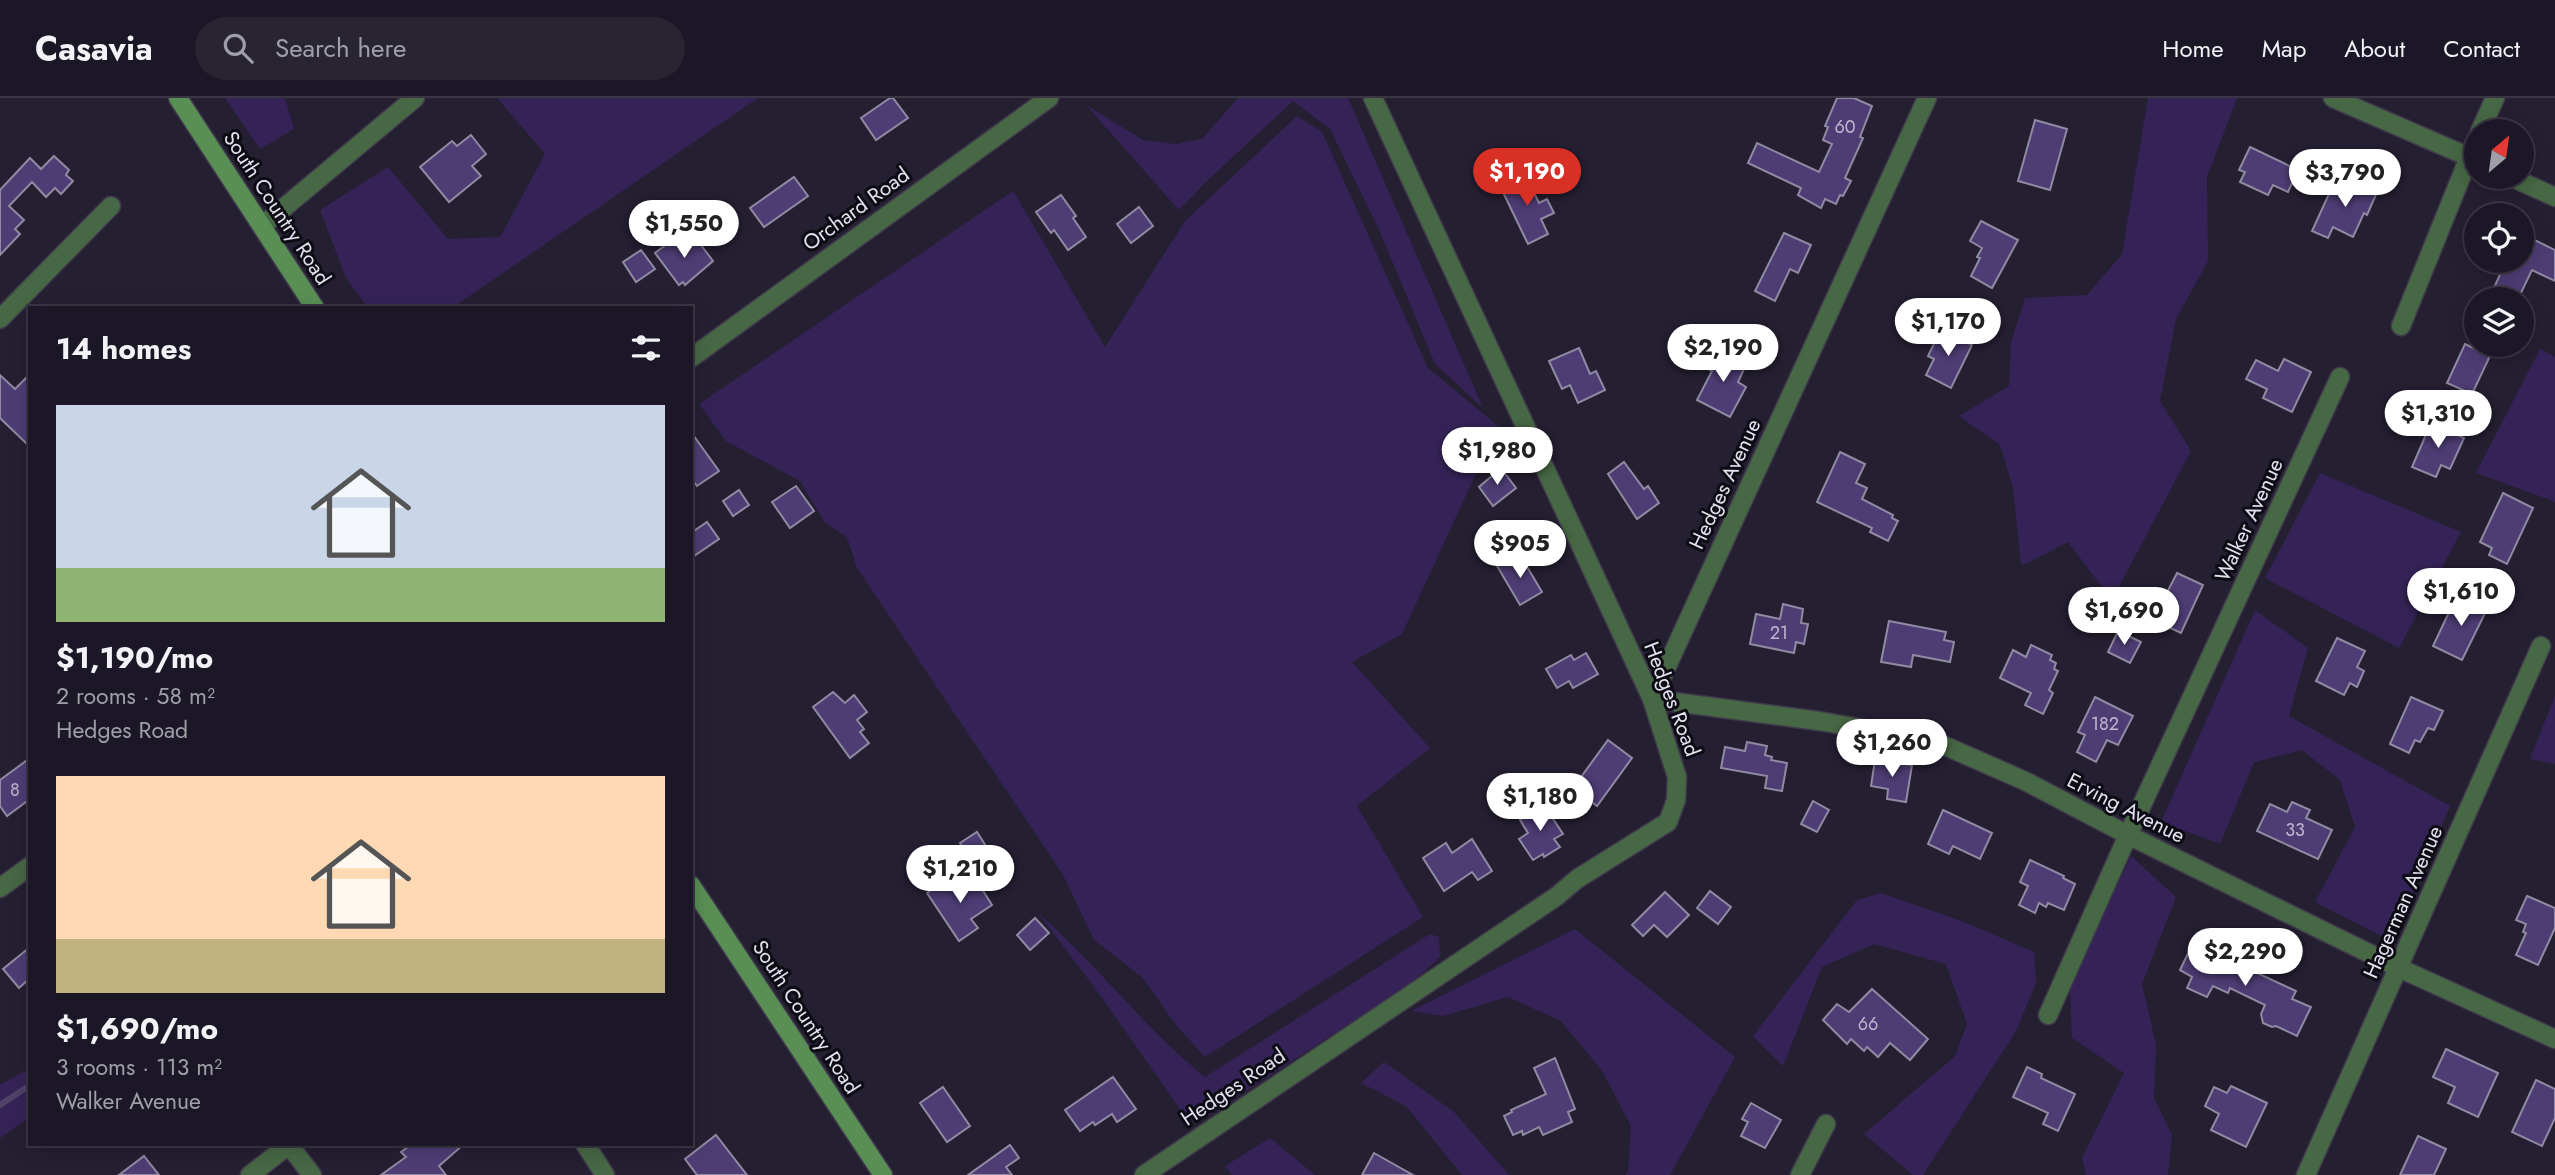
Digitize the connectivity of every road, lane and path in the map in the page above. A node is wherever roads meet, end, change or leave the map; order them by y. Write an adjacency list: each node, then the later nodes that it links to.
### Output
1 (178, 98): 14 (main road, South Country Road)
2 (415, 98): 14 (street)
3 (1049, 98): 18 (street, Orchard Road)
4 (1373, 98): 21 (street, Hedges Road)
5 (1927, 98): 21 (street, Hedges Avenue)
6 (2333, 98): 9 (street)
7 (2495, 98): 8 (street)
8 (2485, 119)
9 (2464, 148)
10 (2464, 176): 17 (street)
11 (2534, 187): 12 (street)
12 (2555, 197)
13 (111, 206): 16 (street)
14 (262, 226): 15 (main road, South Country Road)
15 (314, 306)
16 (0, 319)
17 (2401, 326)
18 (693, 357)
19 (2340, 377): 22 (street, Walker Avenue)
20 (2540, 646): 26 (street, Hagerman Avenue)
21 (1652, 699): 22 (street, Erving Avenue); 37 (street, Hedges Road)
22 (2128, 835): 26 (street, Erving Avenue); 27 (street, Walker Avenue)
23 (28, 867): 24 (street)
24 (0, 888)
25 (693, 888): 36 (main road, South Country Road)
26 (2399, 968): 28 (street, Erving Avenue); 39 (street, Hagerman Avenue)
27 (2048, 1014)
28 (2555, 1039)
29 (1826, 1124): 38 (street)
30 (288, 1146): 33 (street)
31 (290, 1146): 34 (street)
32 (586, 1146): 35 (street)
33 (250, 1175)
34 (312, 1175)
35 (605, 1175)
36 (883, 1175)
37 (1144, 1175)
38 (1800, 1175)
39 (2306, 1175)

